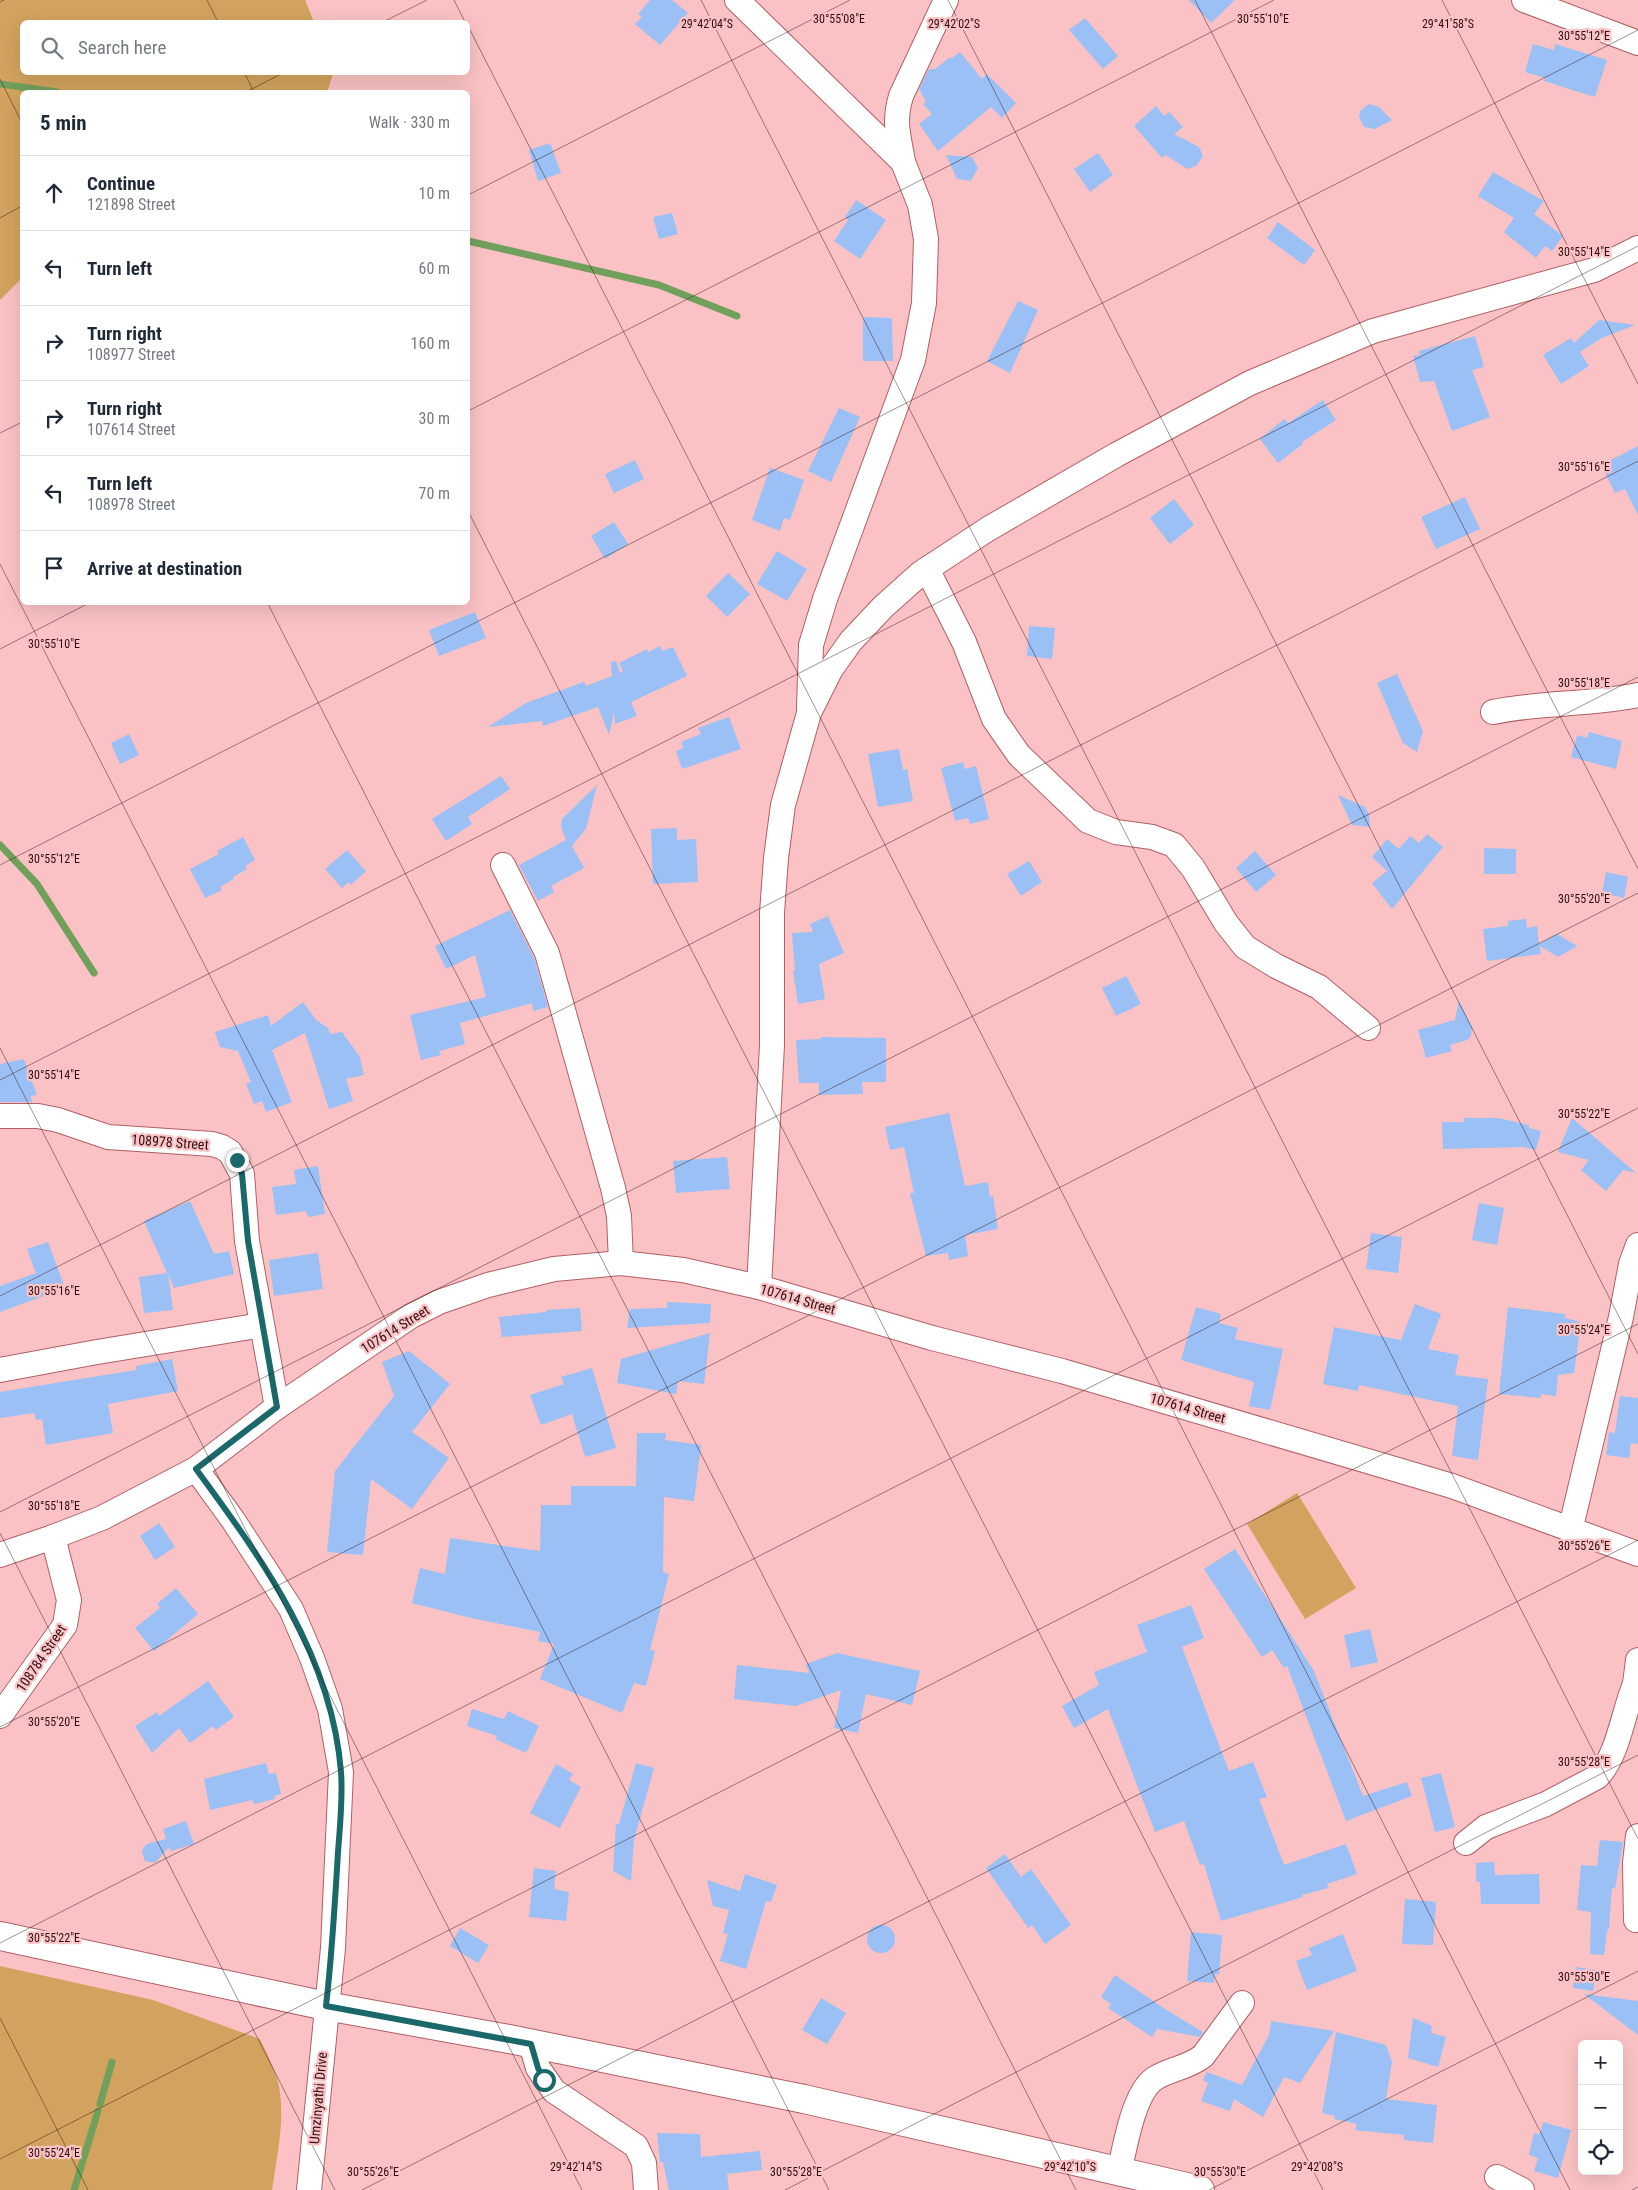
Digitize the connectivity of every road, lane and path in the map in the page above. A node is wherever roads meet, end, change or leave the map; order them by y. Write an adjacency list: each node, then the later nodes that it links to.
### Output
1 (736, 0): 5 (street)
2 (946, 0): 5 (street)
3 (1524, 0): 4 (street)
4 (1638, 43)
5 (903, 162): 10 (street)
6 (1638, 248): 7 (street)
7 (927, 569): 10 (street); 12 (street)
8 (1638, 696): 9 (street)
9 (1493, 712)
10 (809, 713): 16 (street)
11 (503, 865): 15 (street)
12 (1368, 1028)
13 (0, 1116): 17 (street, 108978 Street)
14 (1638, 1245): 21 (street)
15 (622, 1263): 16 (street, 107614 Street); 19 (street, 107614 Street)
16 (759, 1287): 21 (street, 107614 Street)
17 (262, 1325): 18 (street); 19 (street, 108978 Street)
18 (0, 1370)
19 (277, 1407): 20 (street, 107614 Street)
20 (196, 1469): 22 (street, 107614 Street); 33 (street, Umzinyathi Drive)
21 (1570, 1531): 23 (street, 107614 Street)
22 (54, 1537): 24 (street, 107614 Street); 27 (street, 108784 Street)
23 (1638, 1554)
24 (0, 1555)
25 (1638, 1660): 26 (street)
26 (1636, 1695): 29 (street)
27 (0, 1716)
28 (1638, 1836): 30 (street)
29 (1466, 1843)
30 (1636, 1920)
31 (0, 1936): 33 (main road)
32 (1242, 2003): 35 (street)
33 (326, 2006): 34 (main road); 37 (street, Umzinyathi Drive)
34 (531, 2044): 35 (main road); 38 (street)
35 (1119, 2172): 39 (main road)
36 (1497, 2177): 40 (street)
37 (309, 2190)
38 (646, 2190)
39 (1200, 2190)
40 (1522, 2190)

